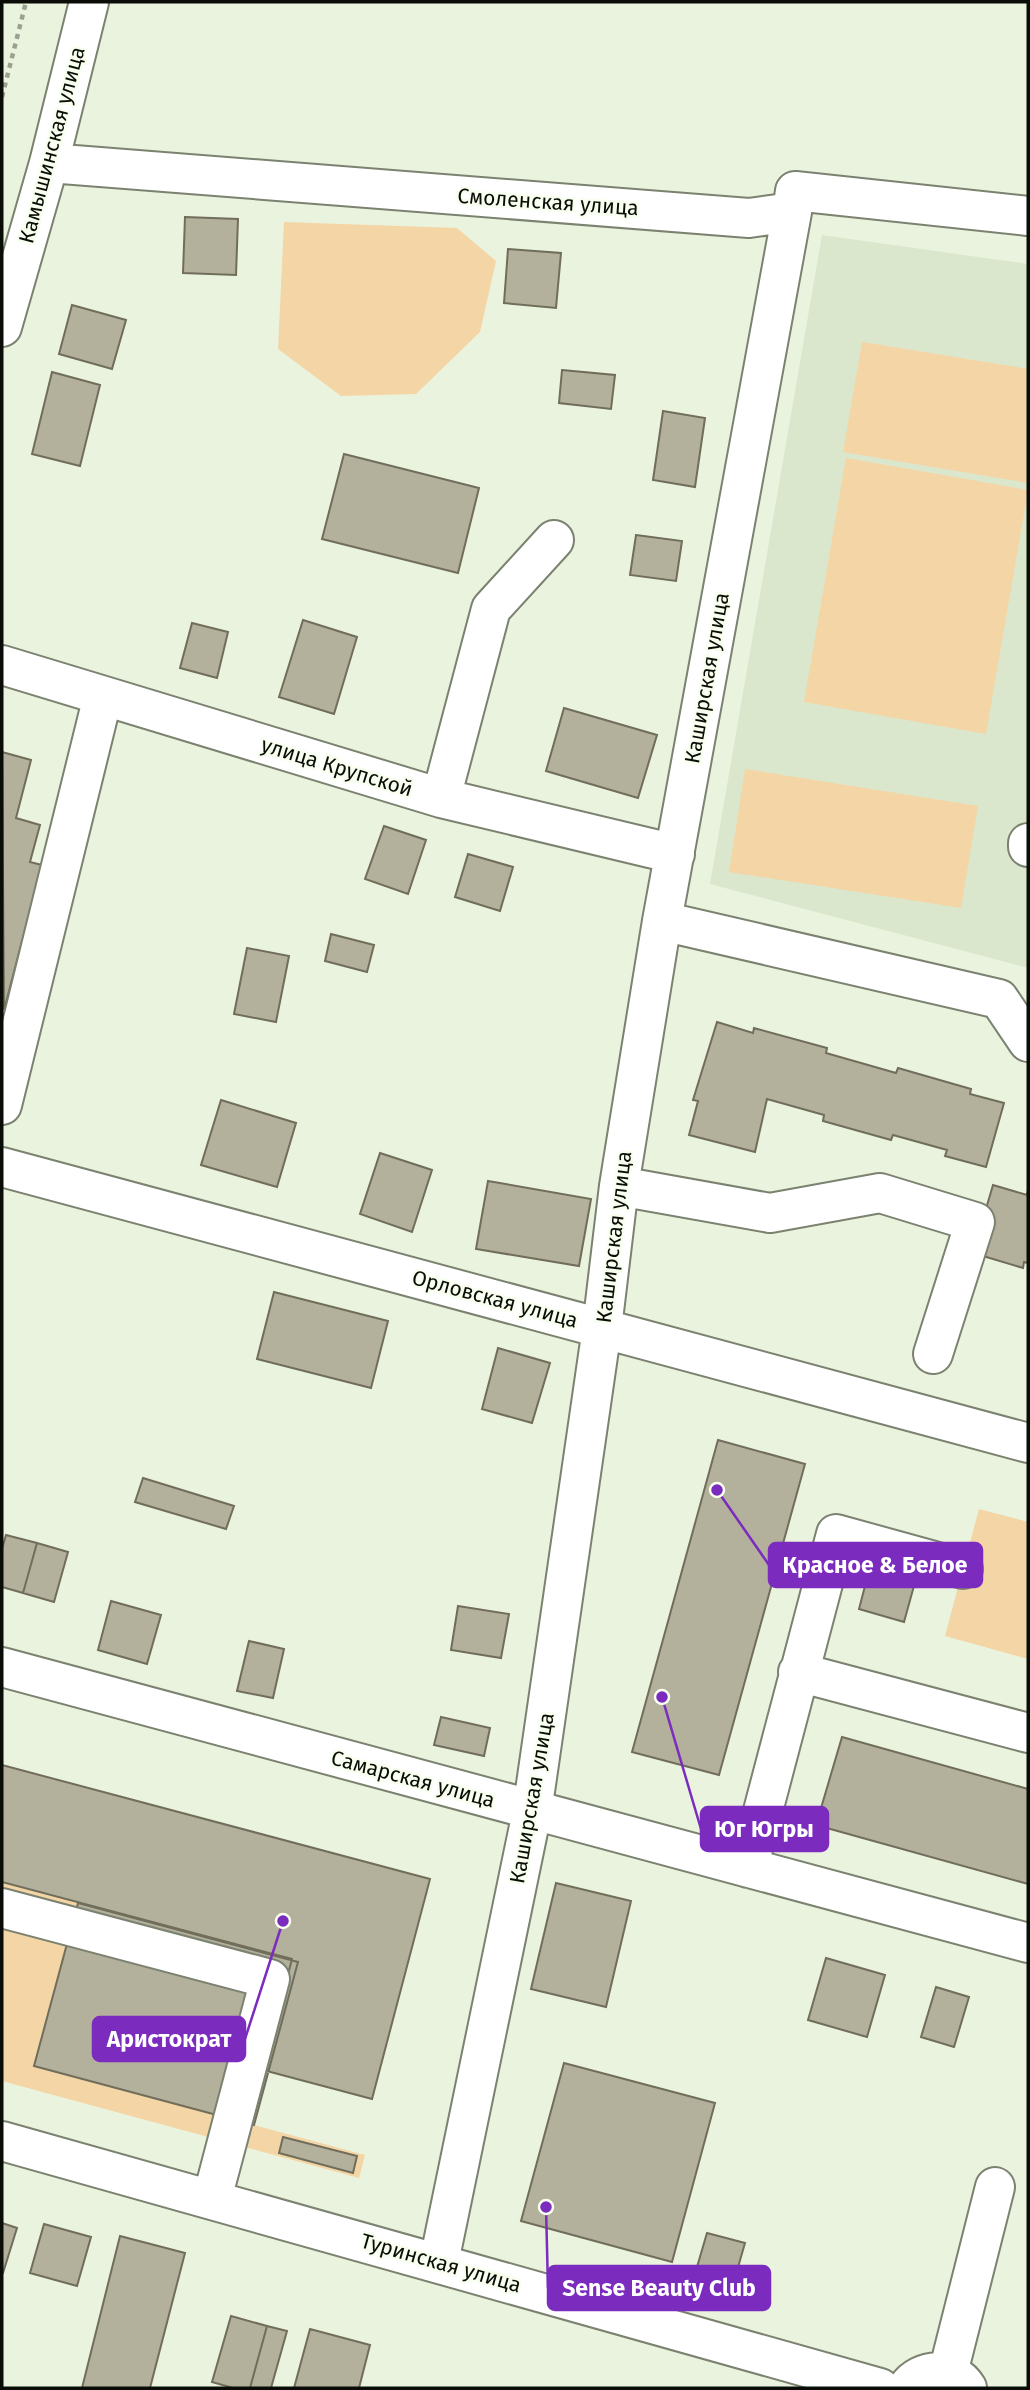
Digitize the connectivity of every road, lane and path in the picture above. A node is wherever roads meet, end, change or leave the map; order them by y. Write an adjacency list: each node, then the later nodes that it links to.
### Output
1 (26, 2): 3 (path)
2 (89, 2): 4 (street, Камышинская улица)
3 (2, 97)
4 (49, 163): 5 (street, Смоленская улица); 7 (street, Камышинская улица)
5 (792, 212): 6 (street); 12 (street, Каширская улица)
6 (1028, 216)
7 (2, 327)
8 (554, 540): 11 (street)
9 (2, 665): 10 (street, улица Крупской)
10 (103, 696): 11 (street, улица Крупской); 15 (street)
11 (441, 798): 12 (street, улица Крупской)
12 (675, 855): 13 (street, Каширская улица)
13 (662, 921): 14 (street); 17 (street, Каширская улица)
14 (1028, 1042)
15 (2, 1105)
16 (2, 1167): 18 (street, Орловская улица)
17 (619, 1186): 18 (street, Каширская улица); 19 (street)
18 (602, 1328): 20 (street, Орловская улица); 25 (street, Каширская улица)
19 (933, 1354)
20 (1028, 1443)
21 (963, 1569): 23 (street)
22 (2, 1667): 25 (street, Самарская улица)
23 (799, 1672): 24 (street); 26 (street)
24 (1028, 1732)
25 (532, 1812): 26 (street, Самарская улица); 32 (street, Каширская улица)
26 (748, 1868): 28 (street, Самарская улица)
27 (2, 1908): 31 (street)
28 (1028, 1943)
29 (2, 2141): 31 (street, Туринская улица)
30 (995, 2187): 33 (street)
31 (212, 2199): 32 (street, Туринская улица)
32 (439, 2262): 34 (street, Туринская улица)
33 (958, 2381): 35 (street)
34 (880, 2388)
35 (907, 2388)

